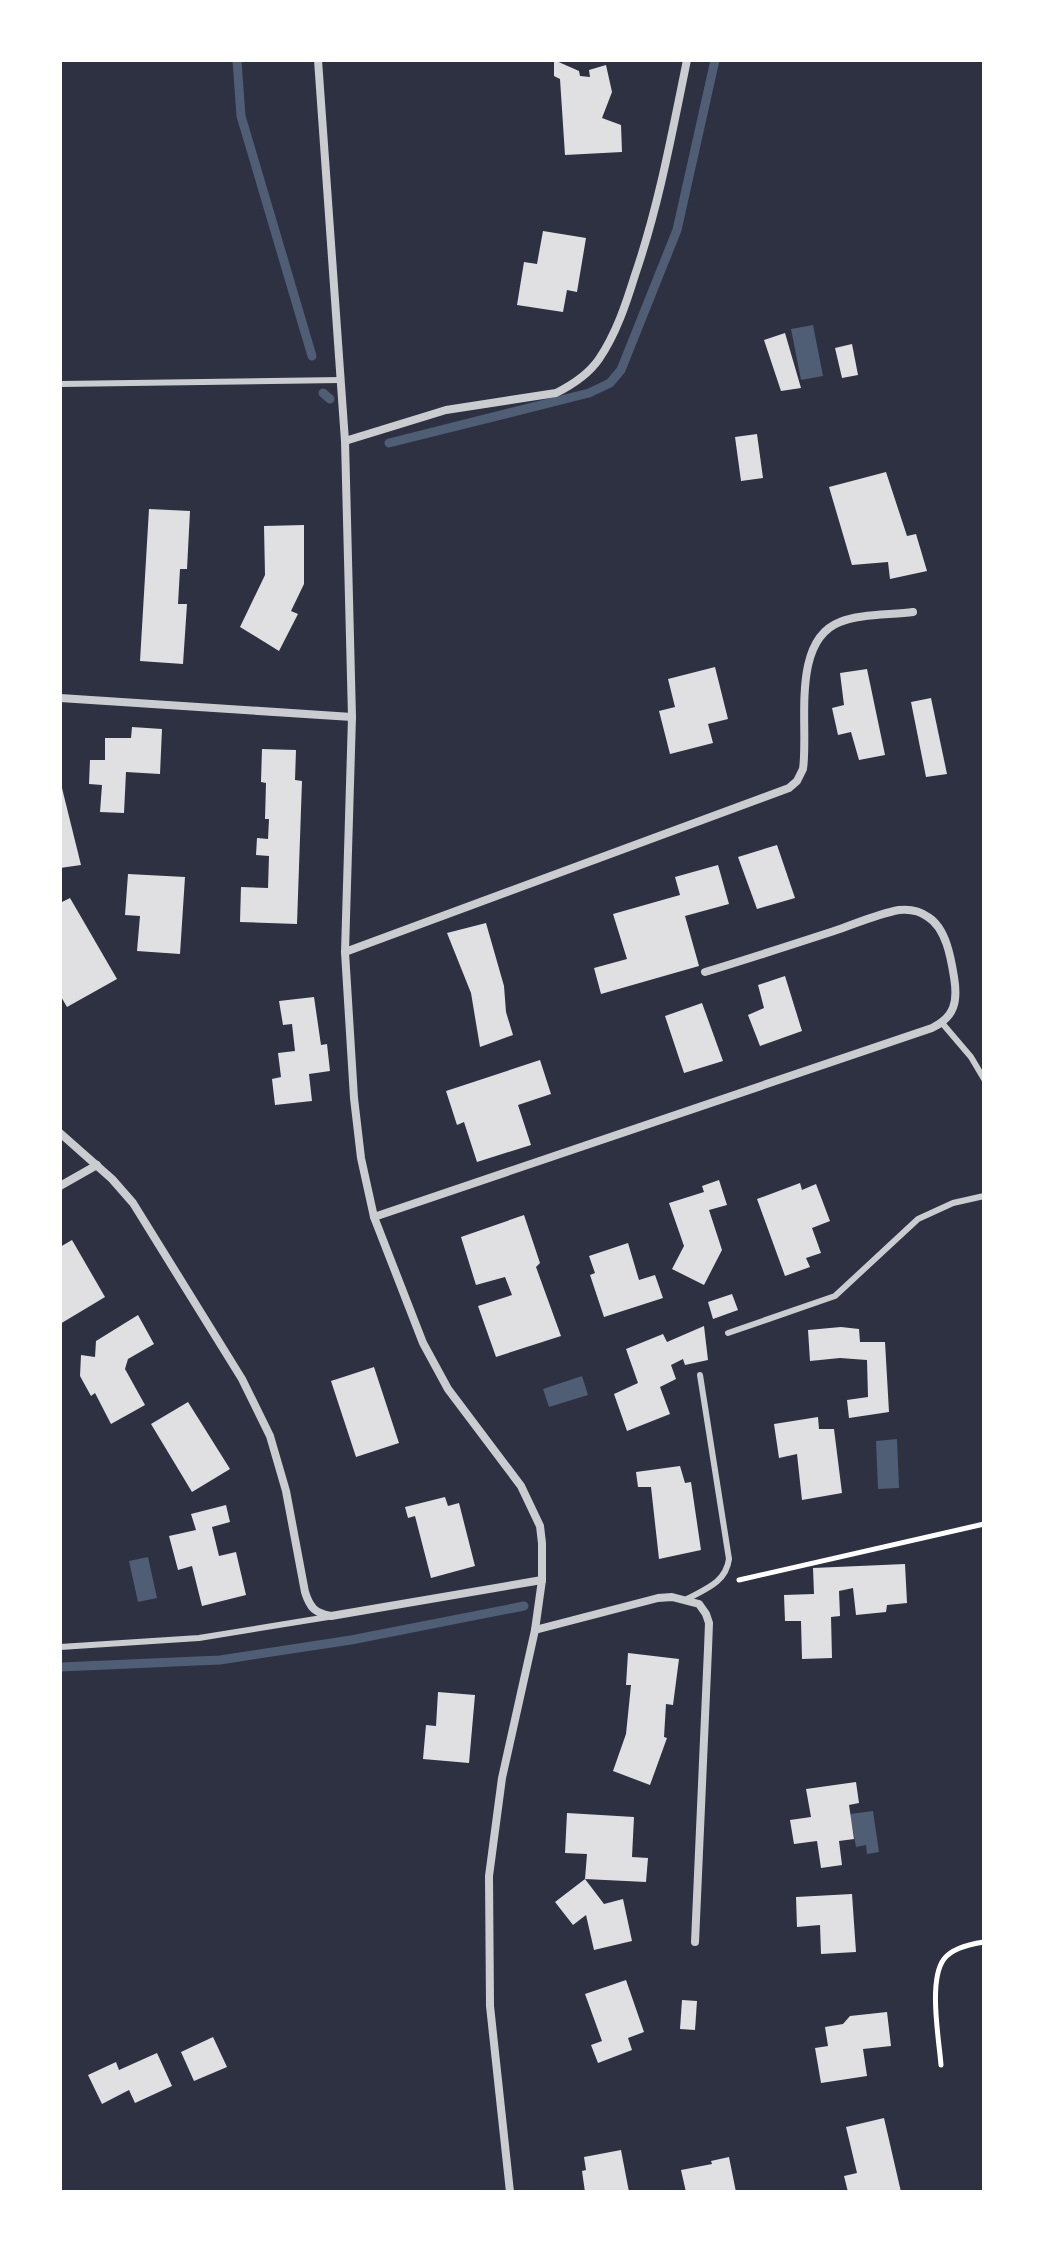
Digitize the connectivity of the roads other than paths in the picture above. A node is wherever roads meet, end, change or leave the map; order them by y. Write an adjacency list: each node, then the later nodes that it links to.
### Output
1 (318, 60): 3 (street)
2 (687, 60): 5 (street)
3 (341, 380): 4 (lane); 5 (street)
4 (60, 384)
5 (345, 441): 8 (street)
6 (913, 612): 9 (street)
7 (60, 698): 8 (street)
8 (352, 717): 9 (street)
9 (345, 952): 17 (street)
10 (705, 972): 11 (street)
11 (942, 1023): 12 (lane); 17 (street)
12 (984, 1079)
13 (60, 1133): 14 (street)
14 (97, 1165): 15 (street); 22 (street)
15 (60, 1186)
16 (984, 1196): 18 (lane)
17 (374, 1217): 20 (street)
18 (728, 1333)
19 (700, 1375): 21 (lane)
20 (542, 1580): 22 (street); 23 (street)
21 (687, 1599): 23 (street); 25 (street)
22 (331, 1616): 24 (lane)
23 (535, 1630): 26 (street)
24 (60, 1647)
25 (695, 1942)
26 (510, 2192)

